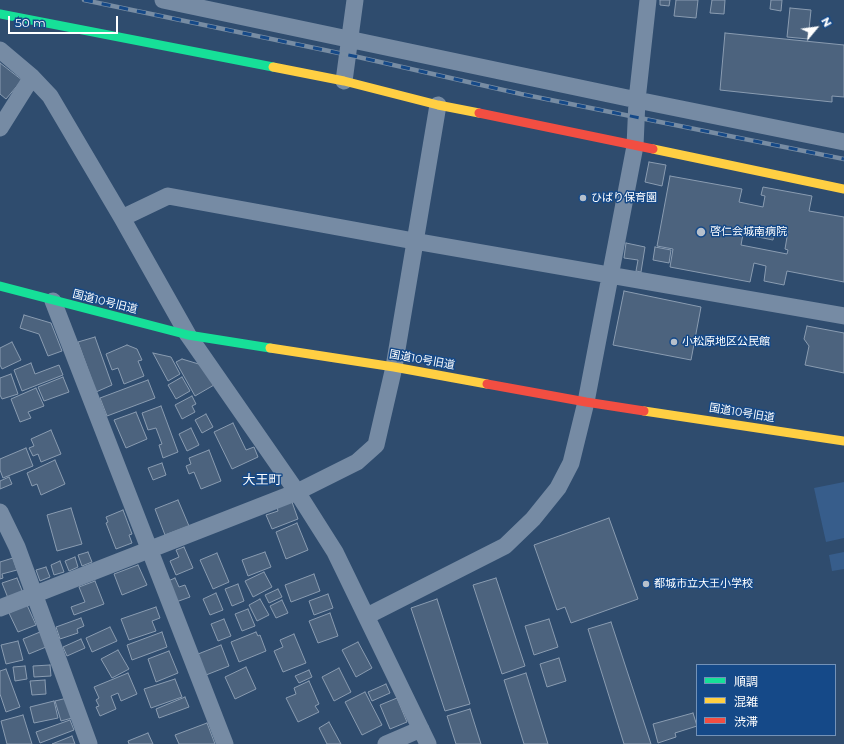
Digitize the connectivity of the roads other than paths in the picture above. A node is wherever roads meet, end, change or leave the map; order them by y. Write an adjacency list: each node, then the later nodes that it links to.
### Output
1 (163, 0): 5 (street)
2 (355, 0): 5 (street)
3 (648, 0): 9 (street)
4 (0, 14): 8 (street)
5 (351, 39): 8 (street); 9 (street)
6 (0, 50): 7 (street)
7 (32, 77): 11 (street); 15 (street)
8 (344, 81): 10 (street)
9 (637, 100): 12 (street); 13 (street)
10 (438, 105): 13 (street); 16 (street)
11 (0, 128)
12 (844, 142)
13 (635, 146): 14 (street); 17 (street)
14 (844, 189)
15 (122, 218): 16 (street); 21 (street)
16 (414, 242): 17 (street); 22 (street)
17 (611, 276): 20 (street); 23 (street)
18 (0, 286): 19 (street, 国道10号旧道)
19 (53, 301): 21 (street, 国道10号旧道); 27 (street)
20 (844, 316)
21 (188, 335): 22 (street, 国道10号旧道); 25 (street)
22 (394, 367): 23 (street, 国道10号旧道); 25 (street)
23 (586, 402): 24 (street, 国道10号旧道); 30 (street)
24 (844, 441)
25 (297, 492): 27 (street); 30 (street)
26 (0, 512): 28 (street)
27 (150, 550): 28 (street); 33 (street)
28 (34, 595): 29 (street); 32 (street)
29 (0, 608)
30 (367, 616): 31 (street)
31 (424, 736): 34 (street)
32 (89, 744)
33 (226, 744)
34 (386, 744)

